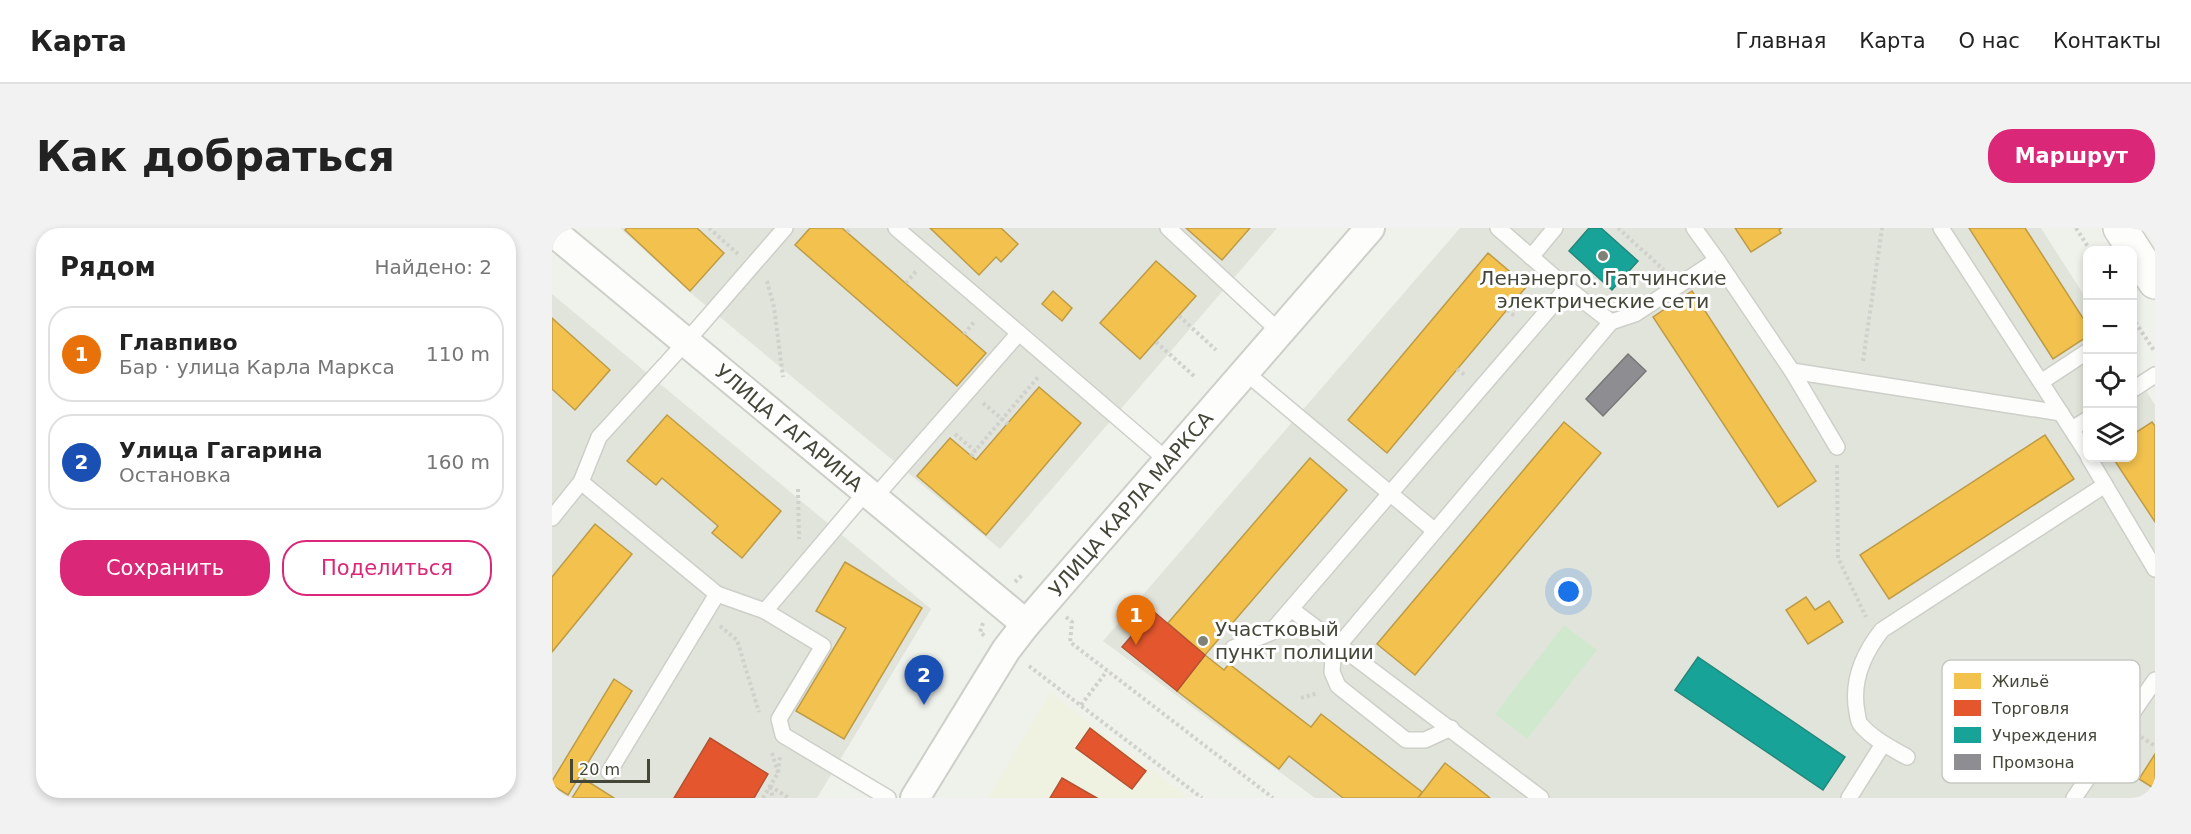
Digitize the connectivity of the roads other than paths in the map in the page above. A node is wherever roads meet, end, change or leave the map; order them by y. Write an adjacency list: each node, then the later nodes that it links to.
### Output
1 (785, 228): 18 (lane)
2 (896, 228): 17 (lane)
3 (1167, 228): 16 (lane)
4 (1370, 228): 16 (street, УЛИЦА КАРЛА МАРКСА)
5 (1498, 228): 11 (lane)
6 (1556, 228): 11 (lane)
7 (1694, 228): 12 (lane)
8 (1941, 228): 23 (lane)
9 (2120, 228): 13 (street)
10 (559, 236): 18 (street, УЛИЦА ГАГАРИНА)
11 (1531, 256): 14 (lane)
12 (1717, 260): 15 (lane); 20 (lane)
13 (2155, 282)
14 (1567, 288): 15 (lane); 34 (lane)
15 (1611, 322): 37 (lane)
16 (1280, 332): 21 (street, УЛИЦА КАРЛА МАРКСА)
17 (1019, 333): 30 (lane); 35 (lane)
18 (686, 342): 32 (lane); 35 (street, УЛИЦА ГАГАРИНА)
19 (2083, 354): 23 (lane)
20 (1792, 371): 25 (lane); 28 (lane)
21 (1245, 372): 30 (street, УЛИЦА КАРЛА МАРКСА); 34 (lane)
22 (2155, 375): 24 (lane)
23 (2041, 382): 25 (lane)
24 (2137, 387)
25 (2061, 413): 27 (lane)
26 (2083, 422): 27 (lane)
27 (2072, 429): 29 (lane)
28 (1837, 447)
29 (2083, 448)
30 (1168, 461): 42 (street, УЛИЦА КАРЛА МАРКСА)
31 (2092, 462): 33 (lane)
32 (581, 482): 36 (lane); 39 (lane)
33 (2105, 485): 38 (lane); 48 (lane)
34 (1389, 493): 37 (lane); 40 (lane)
35 (870, 495): 41 (lane); 42 (street, УЛИЦА ГАГАРИНА)
36 (552, 518)
37 (1435, 531): 43 (lane)
38 (2155, 569)
39 (717, 594): 41 (lane); 50 (lane)
40 (1291, 609): 43 (lane); 44 (lane)
41 (765, 611): 52 (lane)
42 (1026, 624): 53 (street, УЛИЦА КАРЛА МАРКСА)
43 (1339, 645): 47 (lane); 47 (lane)
44 (1233, 648)
45 (2155, 680): 46 (lane)
46 (2140, 702)
47 (1451, 728): 54 (lane)
48 (1883, 744): 49 (lane); 55 (lane)
49 (1907, 757)
50 (609, 772)
51 (2083, 783): 56 (lane)
52 (888, 798)
53 (915, 798)
54 (1541, 798)
55 (1849, 798)
56 (2073, 798)

